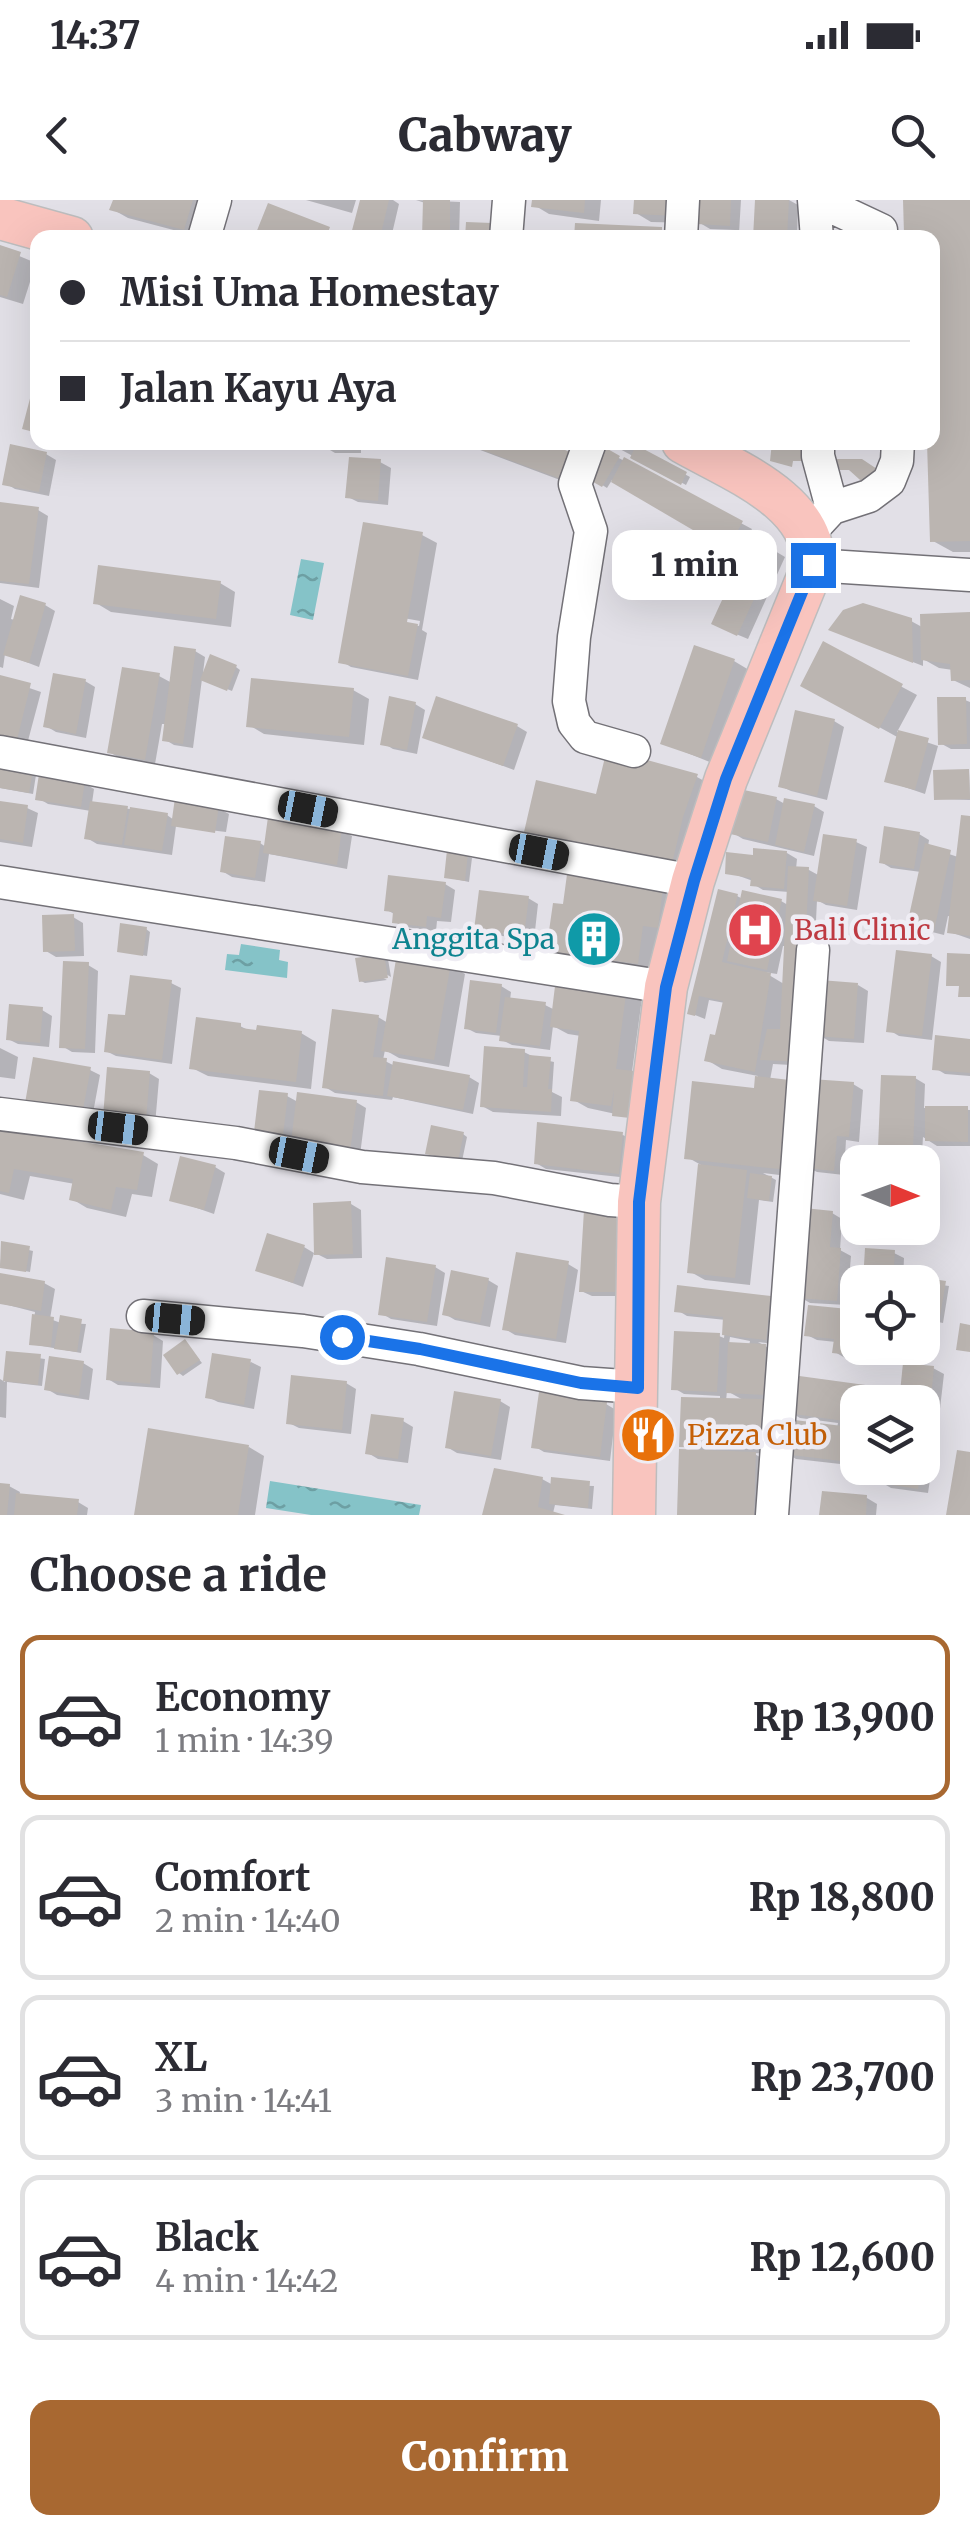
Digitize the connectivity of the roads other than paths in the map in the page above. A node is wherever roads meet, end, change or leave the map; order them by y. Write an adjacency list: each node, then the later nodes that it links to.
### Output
1 (215, 200): 8 (street)
2 (509, 200): 9 (street)
3 (683, 200): 10 (street)
4 (815, 200): 6 (street); 11 (street)
5 (0, 218): 7 (main road)
6 (880, 223)
7 (43, 230)
8 (206, 230)
9 (507, 230)
10 (681, 230)
11 (817, 230)
12 (587, 450): 18 (street)
13 (696, 450): 16 (main road)
14 (818, 450): 16 (street)
15 (898, 450): 16 (street)
16 (818, 536): 17 (street); 20 (main road)
17 (970, 574)
18 (634, 751)
19 (0, 752): 20 (street)
20 (694, 881): 23 (main road)
21 (0, 882): 23 (street)
22 (814, 950): 29 (street)
23 (666, 987): 25 (main road)
24 (0, 1114): 25 (street)
25 (639, 1202): 27 (main road)
26 (143, 1316): 27 (street)
27 (638, 1388): 28 (main road)
28 (634, 1515)
29 (772, 1515)

